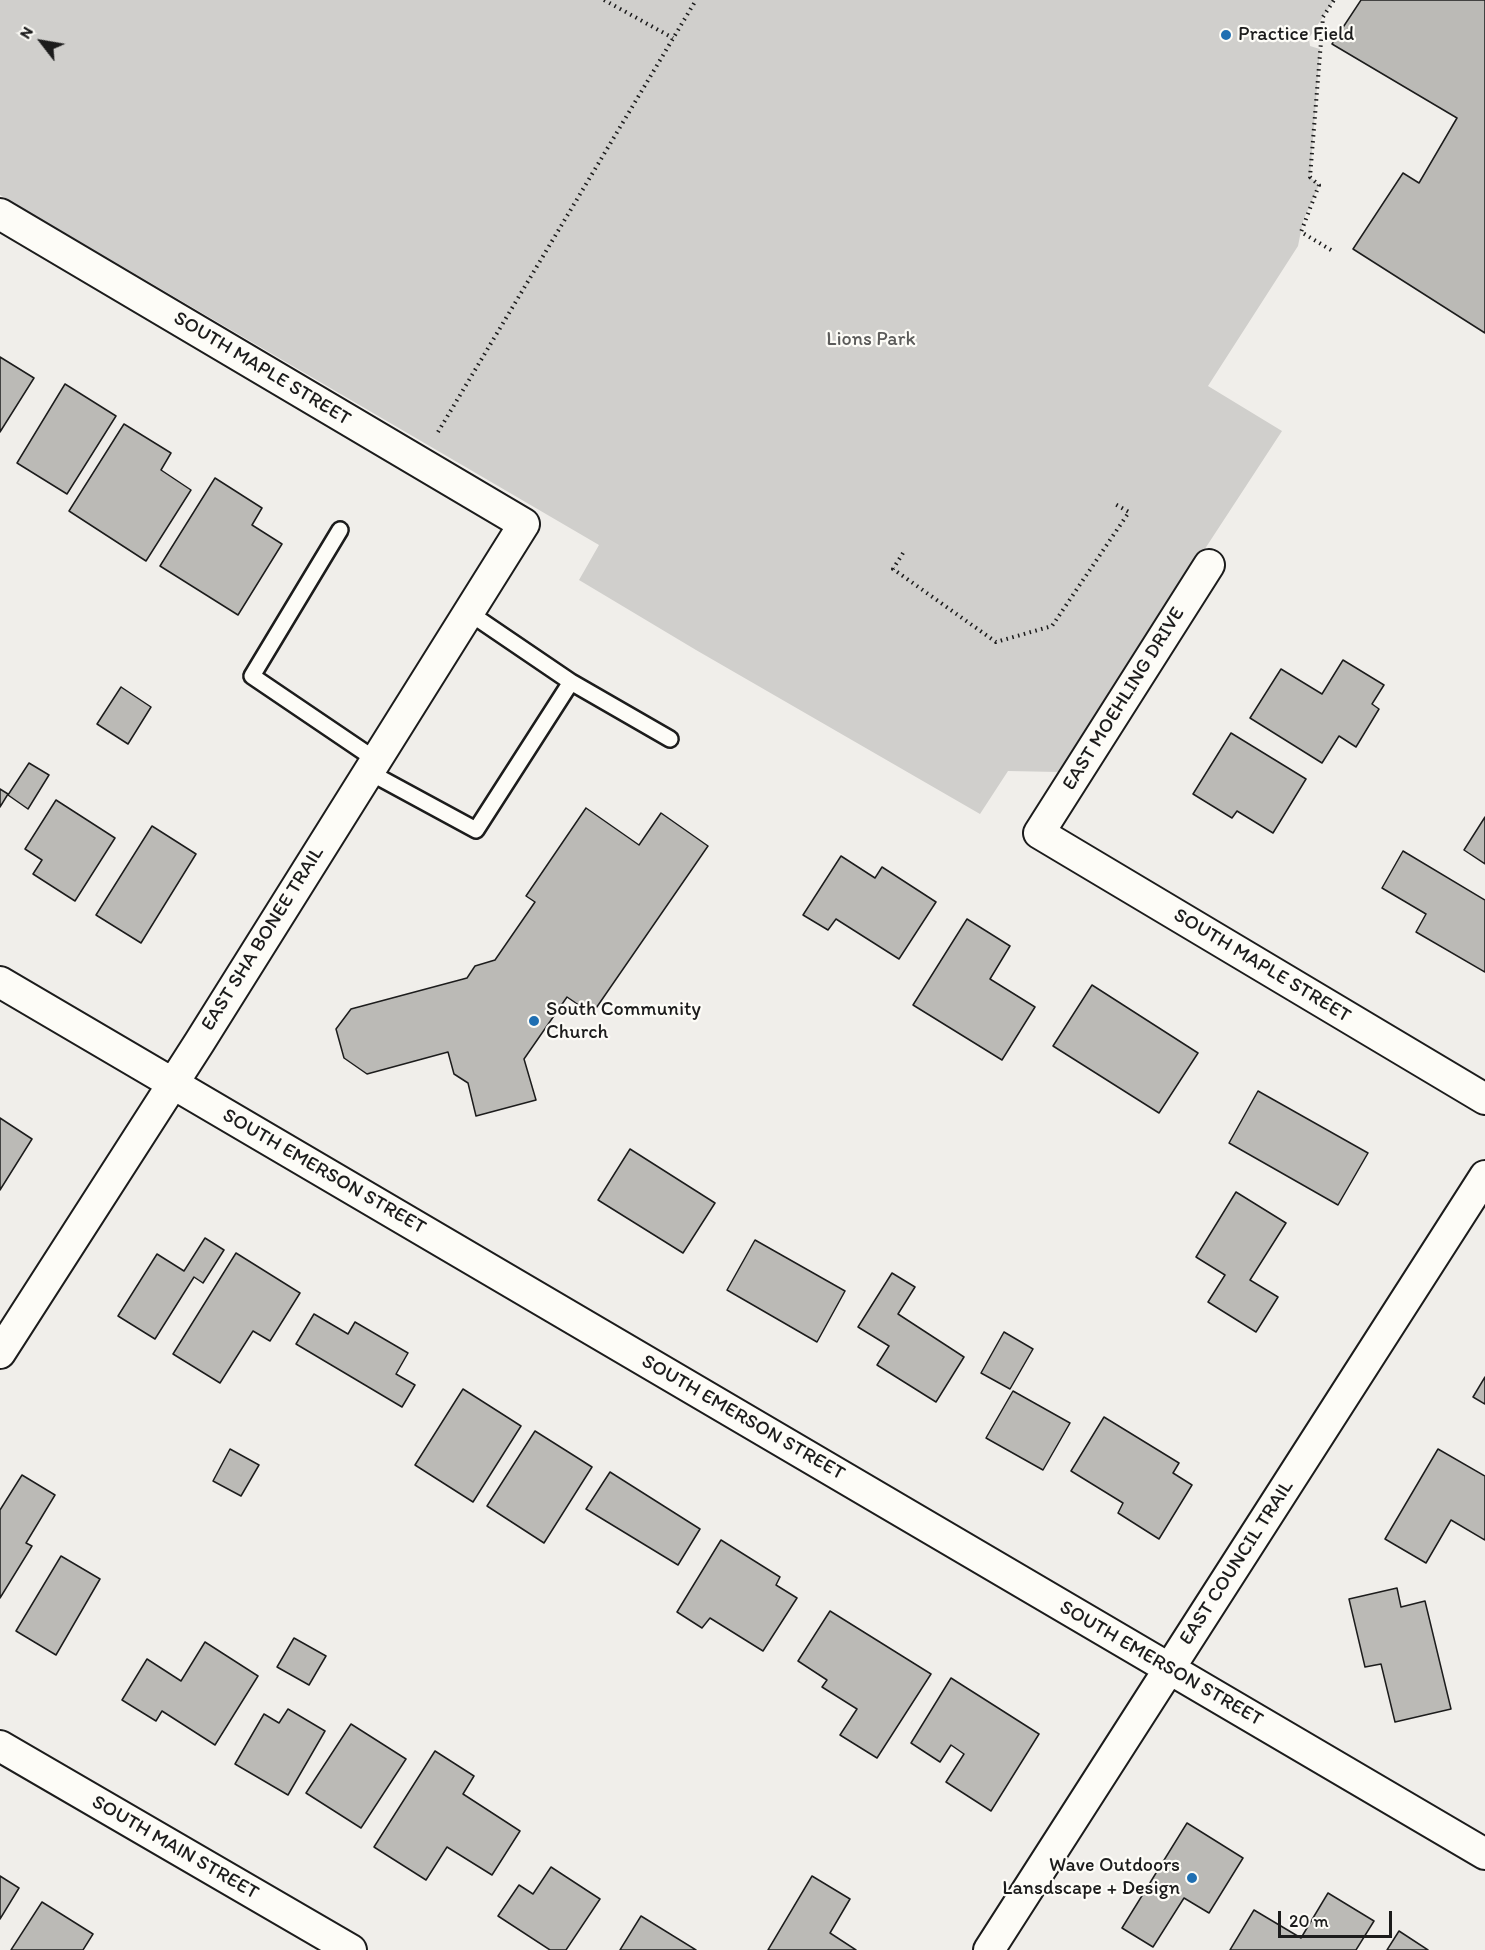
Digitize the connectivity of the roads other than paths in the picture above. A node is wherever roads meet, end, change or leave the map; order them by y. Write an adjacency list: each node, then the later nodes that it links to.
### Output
1 (0, 214): 2 (street, SOUTH MAPLE STREET)
2 (524, 524): 5 (street, EAST SHA BONEE TRAIL)
3 (340, 530): 8 (lane)
4 (1209, 565): 9 (street, EAST MOEHLING DRIVE)
5 (468, 612): 6 (lane); 8 (street, EAST SHA BONEE TRAIL)
6 (571, 682): 7 (lane); 8 (lane)
7 (670, 739)
8 (373, 766): 11 (street, EAST SHA BONEE TRAIL)
9 (1039, 833): 12 (street, SOUTH MAPLE STREET)
10 (0, 982): 11 (street, SOUTH EMERSON STREET)
11 (173, 1083): 14 (street, EAST SHA BONEE TRAIL); 15 (street, SOUTH EMERSON STREET)
12 (1485, 1099)
13 (1485, 1176): 15 (street, EAST COUNCIL TRAIL)
14 (0, 1353)
15 (1170, 1669): 17 (street, SOUTH EMERSON STREET); 19 (street, EAST COUNCIL TRAIL)
16 (0, 1746): 18 (street, SOUTH MAIN STREET)
17 (1485, 1854)
18 (351, 1950)
19 (989, 1950)

